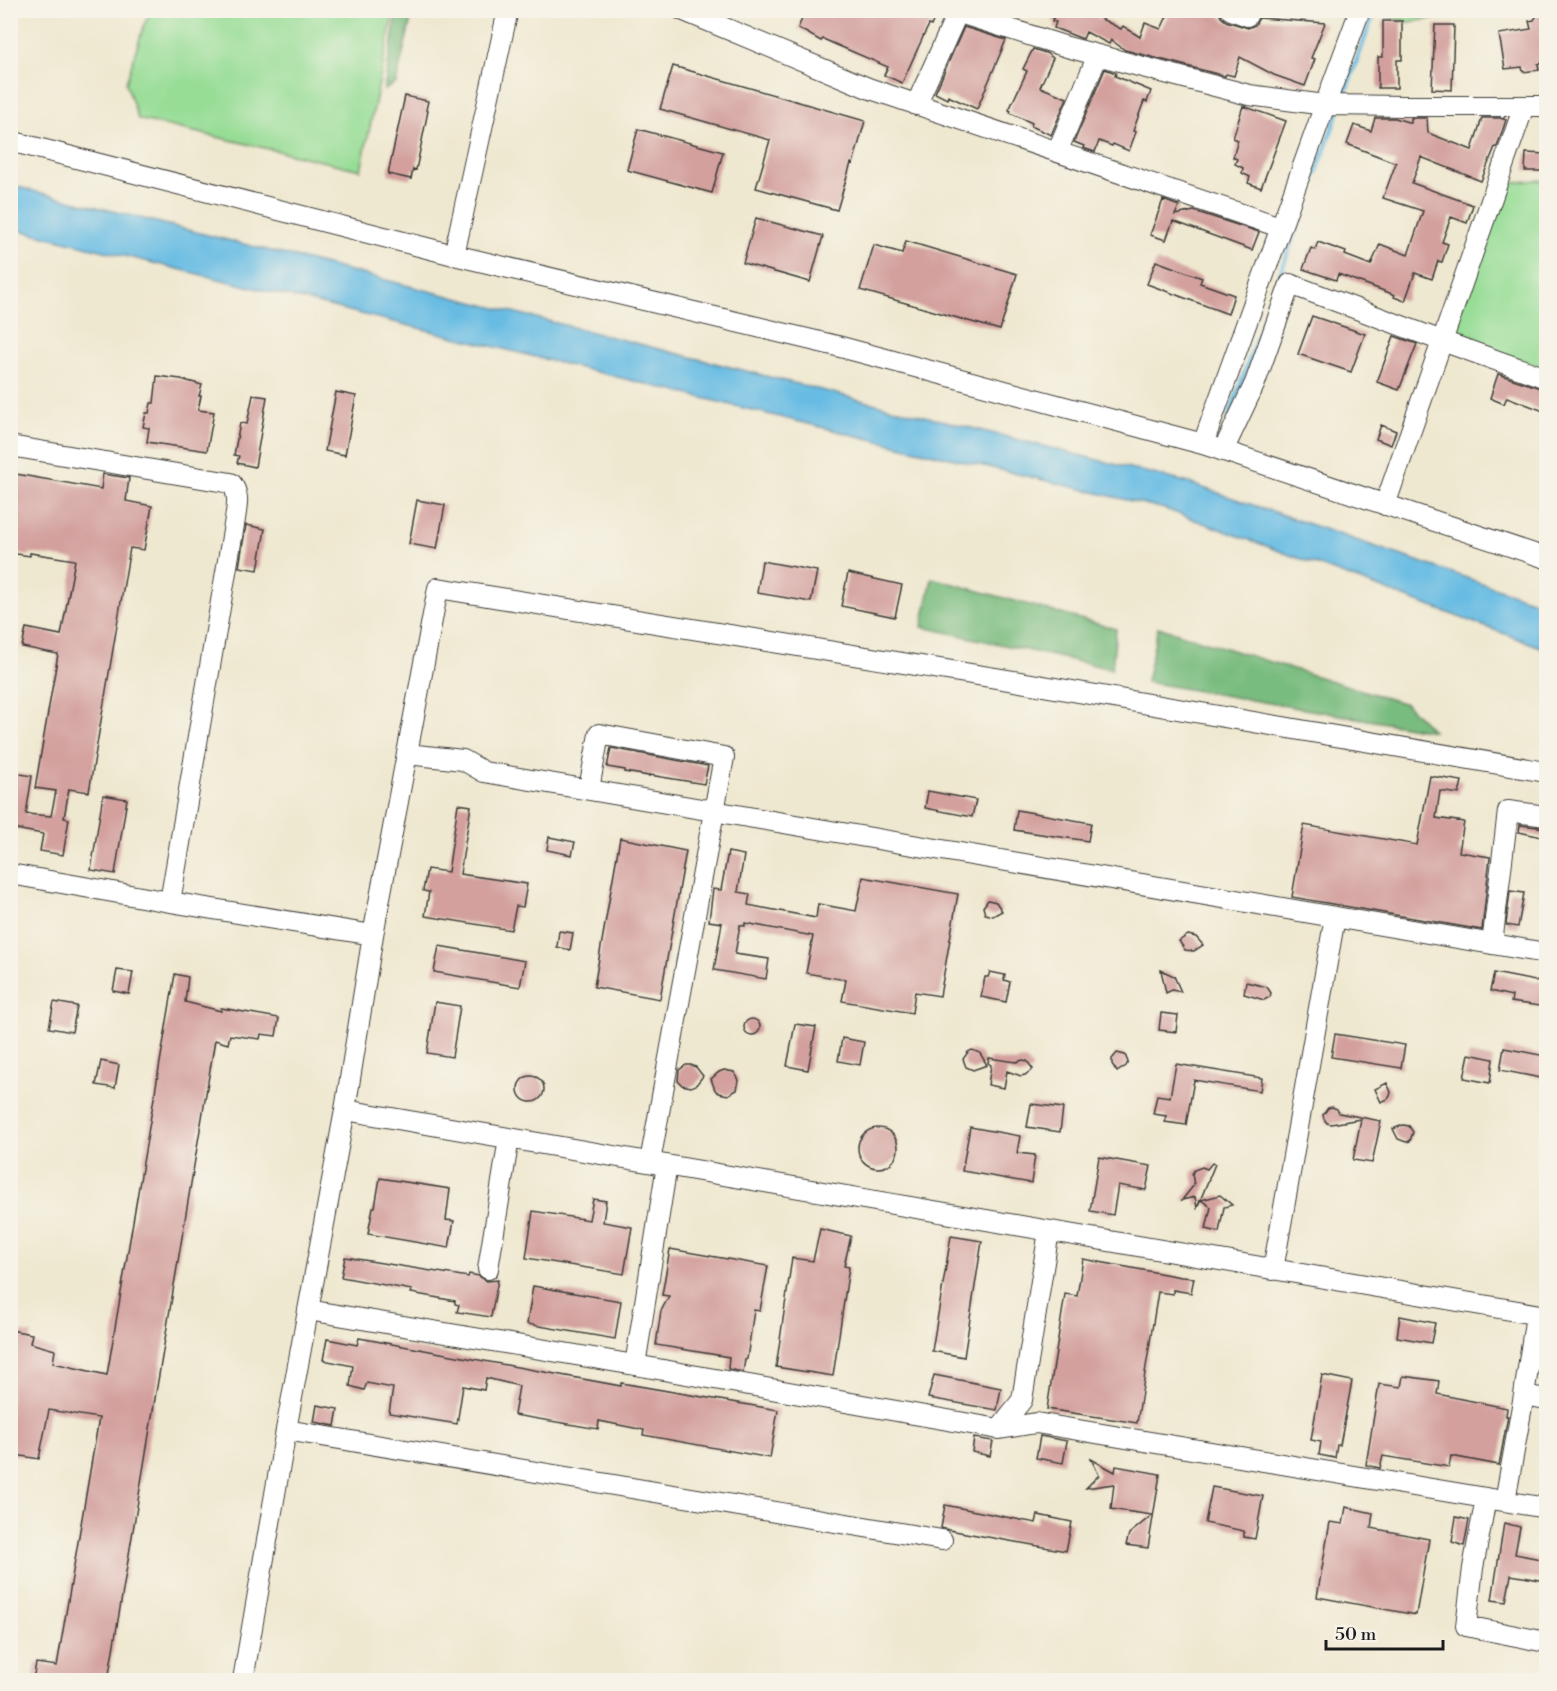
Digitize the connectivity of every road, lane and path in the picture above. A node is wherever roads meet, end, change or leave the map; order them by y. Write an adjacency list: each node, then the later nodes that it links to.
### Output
1 (508, 10): 13 (street)
2 (682, 10): 6 (street)
3 (1360, 10): 7 (street)
4 (956, 12): 5 (street); 6 (street)
5 (1098, 55): 7 (street); 11 (street)
6 (916, 105): 11 (street)
7 (1325, 105): 8 (street); 12 (street)
8 (1524, 106): 9 (street); 14 (street)
9 (1546, 106)
10 (10, 141): 13 (street)
11 (1057, 152): 12 (street)
12 (1280, 228): 16 (street)
13 (454, 255): 16 (street)
14 (1442, 341): 15 (street); 18 (street); 19 (street)
15 (1546, 378)
16 (1203, 444): 18 (street)
17 (10, 446): 27 (street)
18 (1223, 451): 19 (street)
19 (1385, 505): 20 (street)
20 (1546, 558)
21 (407, 754): 22 (street); 23 (street); 29 (street)
22 (1546, 772)
23 (589, 789): 24 (street); 24 (street)
24 (715, 811): 28 (street); 34 (street)
25 (1546, 816): 30 (street)
26 (10, 874): 27 (street)
27 (170, 902): 29 (street)
28 (1335, 917): 30 (street); 37 (street)
29 (373, 935): 32 (street)
30 (1492, 944): 31 (street)
31 (1546, 953)
32 (345, 1110): 33 (street); 38 (street)
33 (509, 1138): 34 (street); 36 (street)
34 (658, 1164): 35 (street); 40 (street)
35 (1049, 1231): 37 (street); 43 (street)
36 (488, 1269)
37 (1273, 1270): 39 (street)
38 (308, 1310): 40 (street); 44 (street)
39 (1541, 1316): 41 (street)
40 (635, 1365): 43 (street)
41 (1524, 1395): 42 (street); 45 (street)
42 (1546, 1399)
43 (999, 1429): 45 (street)
44 (286, 1430): 47 (street); 49 (street)
45 (1496, 1499): 46 (street); 48 (street)
46 (1546, 1508)
47 (942, 1540)
48 (1546, 1642)
49 (243, 1680)

